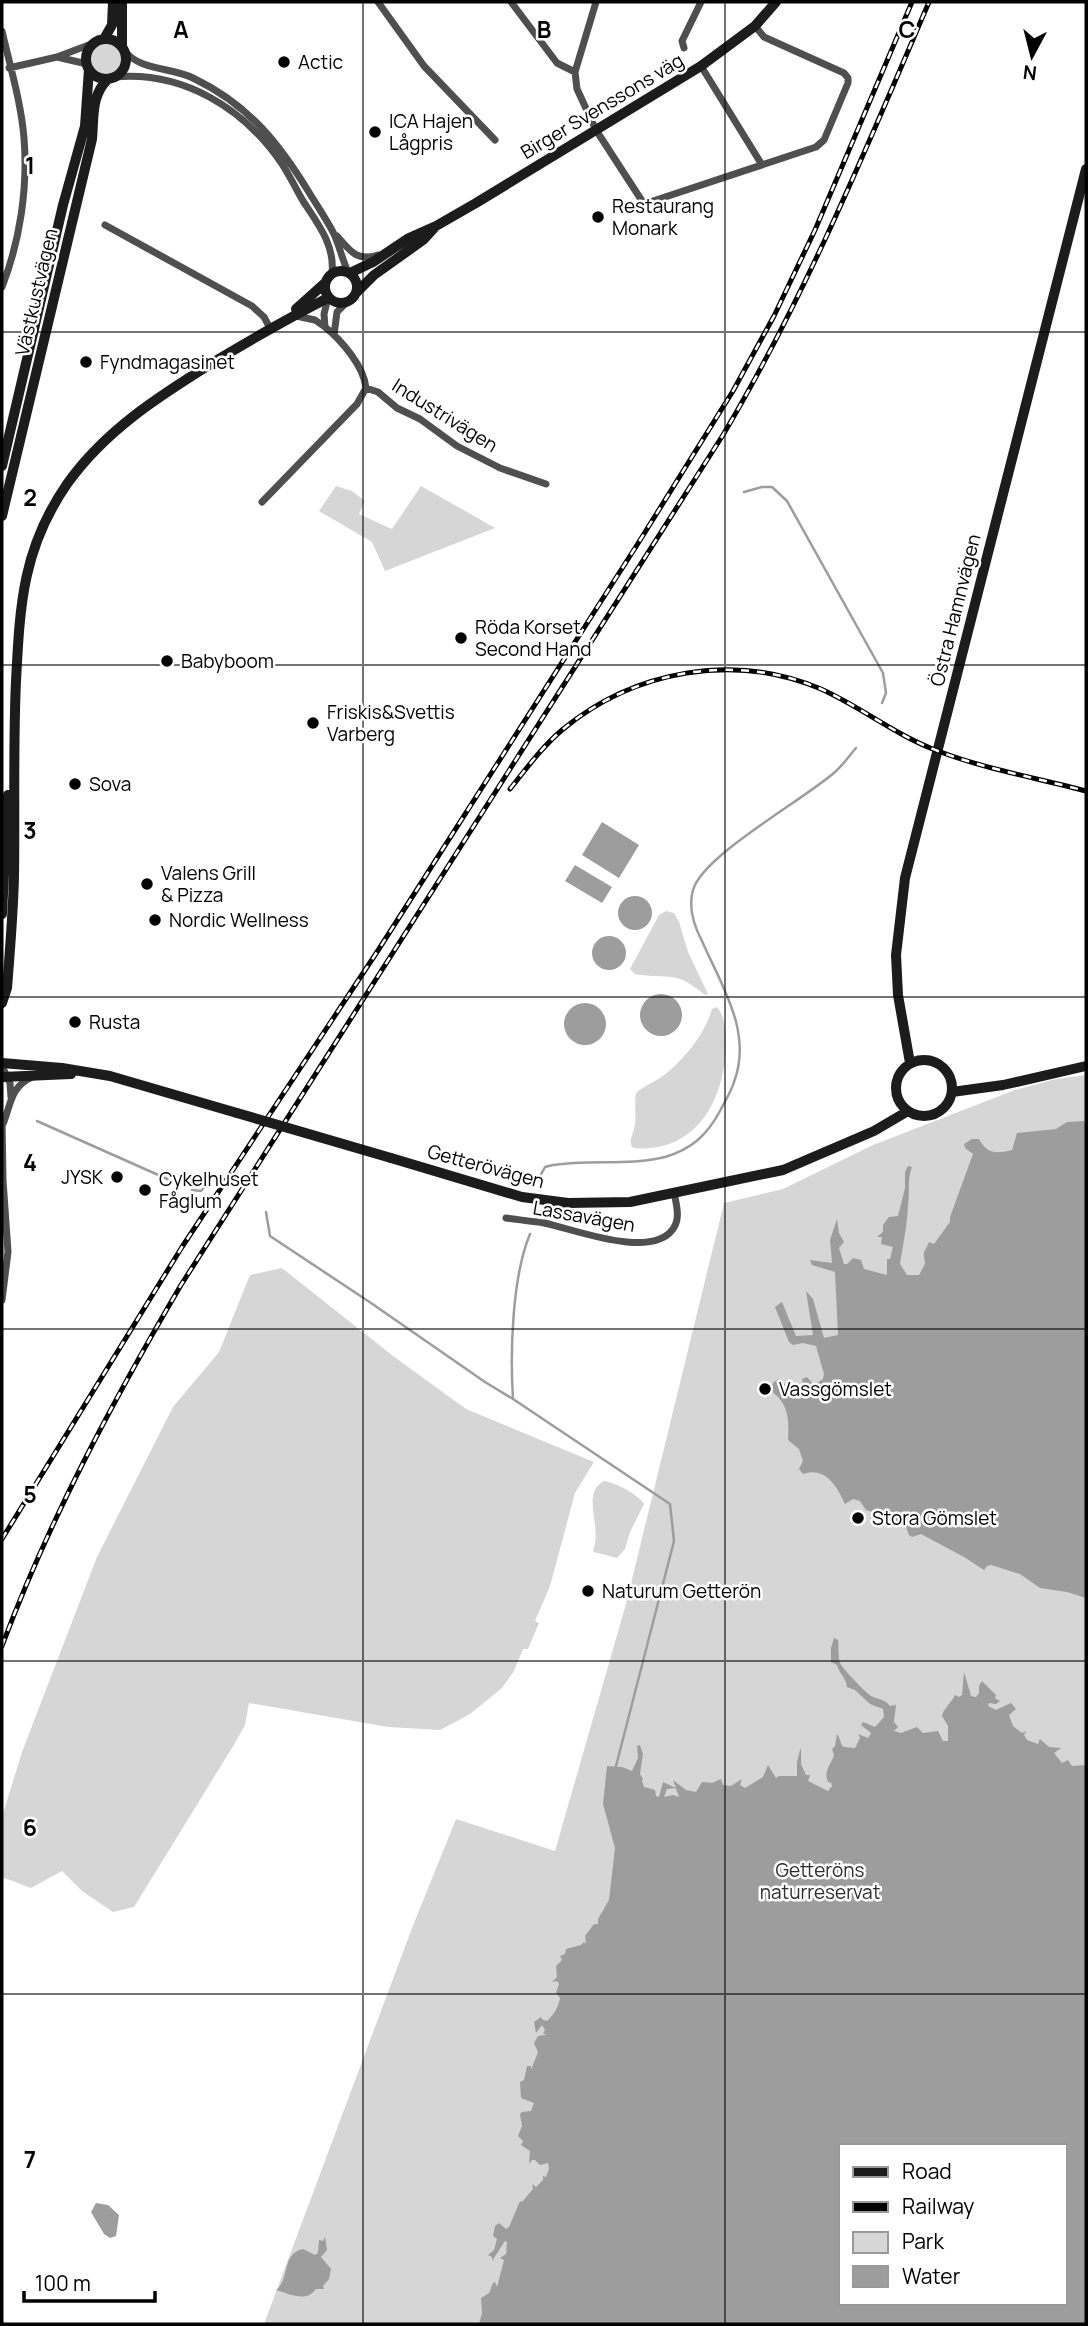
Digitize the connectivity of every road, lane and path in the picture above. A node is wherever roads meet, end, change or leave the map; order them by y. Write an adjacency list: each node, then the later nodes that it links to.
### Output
1 (113, 2): 10 (street)
2 (122, 2): 12 (street)
3 (378, 2): 20 (street)
4 (511, 2): 17 (street)
5 (596, 2): 17 (street)
6 (701, 2): 11 (street)
7 (776, 2): 8 (street, Birger Svenssons väg)
8 (755, 26): 14 (street, Birger Svenssons väg); 21 (street)
9 (2, 31): 16 (street)
10 (99, 41): 12 (street); 13 (street); 15 (street)
11 (684, 48)
12 (123, 49): 18 (street); 25 (street)
13 (57, 57): 15 (street); 16 (street)
14 (701, 66): 19 (street, Birger Svenssons väg); 21 (street)
15 (88, 67): 18 (street); 39 (street, Västkustvägen)
16 (9, 68): 30 (street)
17 (575, 72): 19 (street)
18 (112, 78): 27 (street); 42 (street, Västkustvägen)
19 (596, 130): 21 (street); 24 (street, Birger Svenssons väg)
20 (495, 140)
21 (762, 165)
22 (1086, 169): 46 (street, Östra Hamnvägen)
23 (105, 225): 36 (street)
24 (436, 226): 26 (street, Birger Svenssons väg); 31 (street, Birger Svenssons väg)
25 (333, 233): 26 (street); 28 (street)
26 (389, 251): 28 (street, Birger Svenssons väg)
27 (332, 273): 28 (street, Birger Svenssons väg); 29 (street)
28 (349, 273): 31 (street)
29 (325, 283): 32 (street); 34 (street)
30 (2, 288)
31 (357, 292): 33 (street, Birger Svenssons väg)
32 (328, 298): 33 (street); 34 (street); 35 (street)
33 (346, 303): 37 (street)
34 (288, 317): 35 (street, Industrivägen); 36 (street)
35 (325, 327): 37 (street, Industrivägen)
36 (271, 328): 43 (street)
37 (334, 335): 38 (street, Industrivägen)
38 (366, 388): 40 (street, Industrivägen); 41 (street, Industrivägen)
39 (2, 466)
40 (546, 484)
41 (262, 502)
42 (2, 516)
43 (13, 746): 44 (street); 45 (street)
44 (2, 914)
45 (2, 1003)
46 (910, 1063): 51 (street); 53 (street)
47 (1086, 1066): 51 (street)
48 (4, 1070): 49 (street, Getterövägen); 50 (street, Getterövägen); 52 (street)
49 (92, 1073): 50 (street, Getterövägen); 55 (street, Getterövägen, bridge)
50 (34, 1076): 52 (street)
51 (952, 1092): 53 (street)
52 (11, 1098): 54 (street)
53 (908, 1111): 55 (street, Getterövägen)
54 (2, 1122): 57 (street)
55 (674, 1192): 56 (street, Lassavägen)
56 (506, 1219)
57 (2, 1300)

